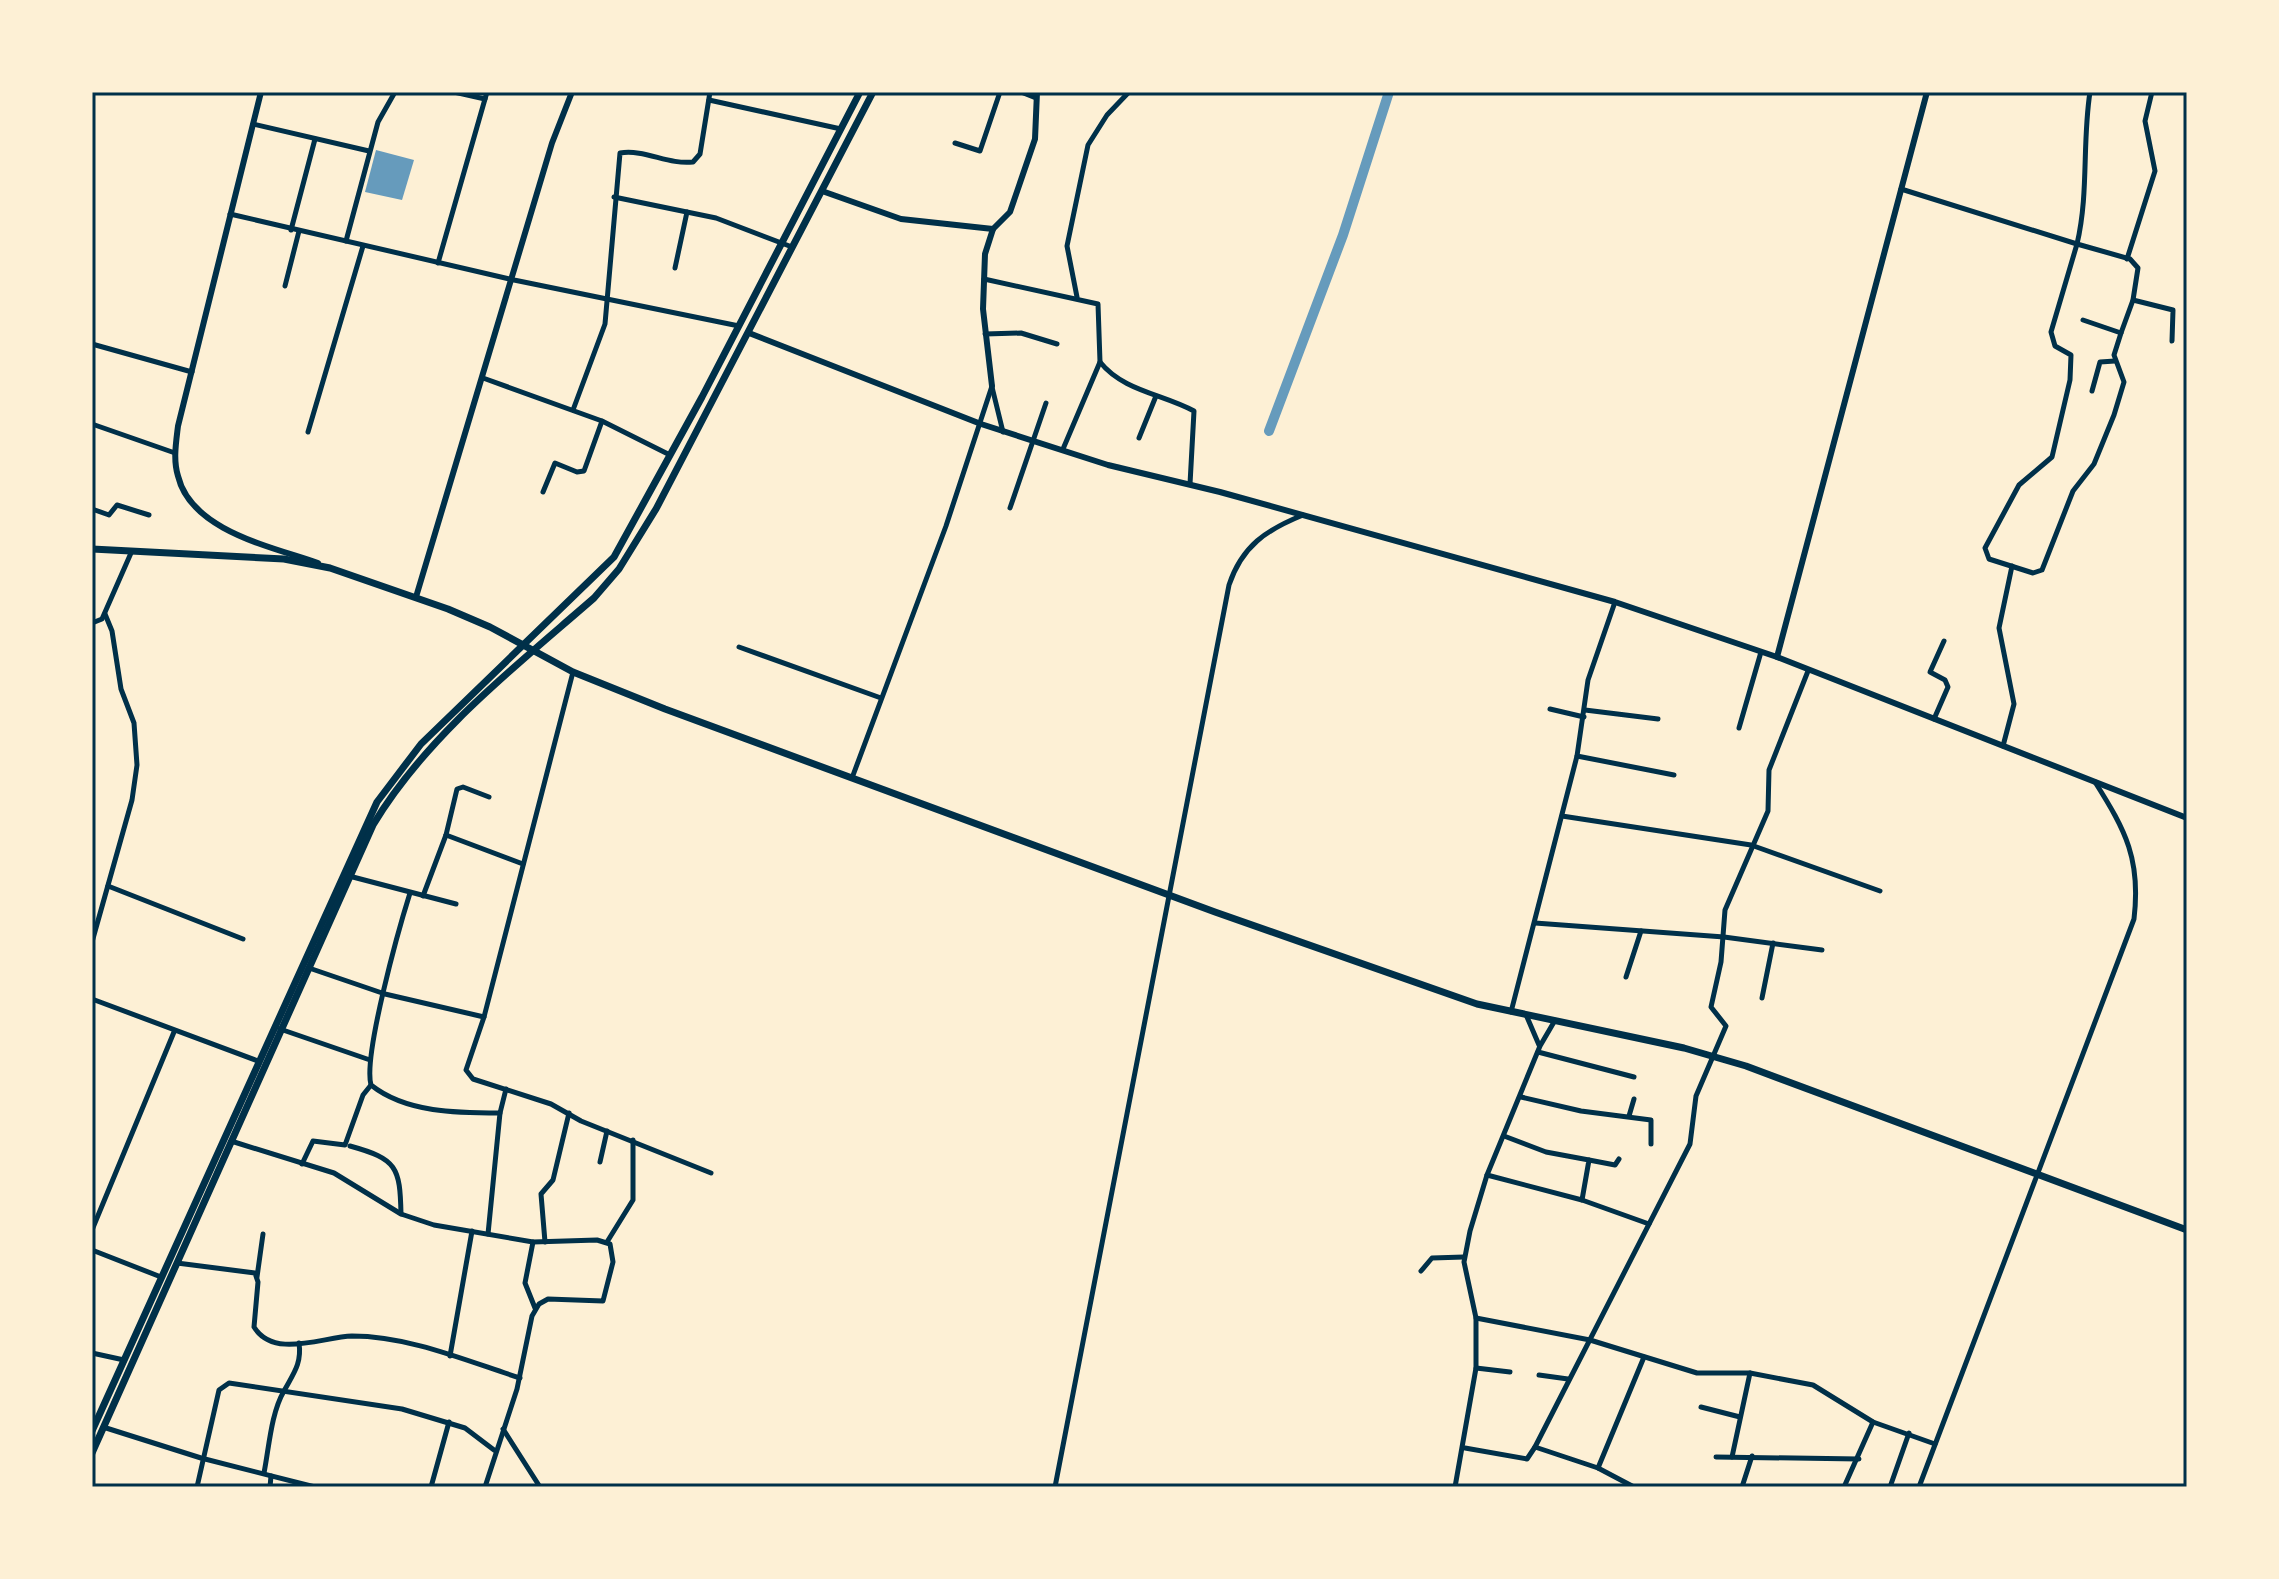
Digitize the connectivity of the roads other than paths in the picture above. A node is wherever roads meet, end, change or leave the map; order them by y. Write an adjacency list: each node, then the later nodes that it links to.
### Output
1 (261, 92): 17 (main road)
2 (395, 92): 21 (street)
3 (454, 92): 14 (street)
4 (572, 92): 39 (main road)
5 (710, 92): 16 (street)
6 (860, 92): 18 (main road)
7 (873, 92): 23 (main road)
8 (1000, 92): 20 (street)
9 (1021, 92): 15 (street)
10 (1129, 92): 42 (street)
11 (1927, 92): 22 (main road)
12 (2090, 92): 32 (street)
13 (2152, 92): 35 (street)
14 (486, 95): 36 (street)
15 (1036, 95): 27 (main road)
16 (709, 100): 18 (street); 24 (street)
17 (253, 124): 19 (street); 26 (main road)
18 (841, 129): 31 (main road)
19 (315, 139): 21 (street); 28 (street)
20 (955, 143)
21 (370, 151): 30 (street)
22 (1901, 189): 32 (street); 90 (main road)
23 (822, 191): 27 (main road); 34 (main road)
24 (614, 197): 25 (street); 41 (street)
25 (687, 212): 31 (street); 37 (street)
26 (230, 214): 28 (street); 54 (main road)
27 (993, 229): 38 (main road)
28 (291, 230): 29 (street)
29 (299, 231): 30 (street); 40 (street)
30 (346, 241): 33 (street)
31 (783, 244): 34 (street); 45 (main road)
32 (2077, 244): 35 (street); 79 (street)
33 (363, 246): 36 (street); 64 (street)
34 (792, 247): 46 (main road)
35 (2127, 259): 43 (street)
36 (438, 263): 39 (street)
37 (675, 268)
38 (983, 279): 42 (street); 48 (main road)
39 (514, 280): 41 (street); 55 (main road)
40 (285, 286)
41 (608, 297): 45 (street); 60 (street)
42 (1077, 297): 53 (street)
43 (2133, 300): 47 (street); 49 (street)
44 (2083, 320): 47 (street)
45 (739, 326): 70 (main road)
46 (749, 333): 63 (main road); 88 (main road)
47 (2121, 333): 52 (street)
48 (985, 334): 51 (street); 56 (main road)
49 (2172, 341)
50 (92, 344): 54 (street)
51 (1057, 344)
52 (2115, 361): 57 (street); 79 (street)
53 (1100, 362): 58 (street); 68 (street)
54 (192, 372): 69 (main road)
55 (483, 378): 60 (street); 81 (main road)
56 (992, 386): 63 (street); 65 (street)
57 (2092, 391)
58 (1156, 396): 66 (street); 71 (street)
59 (1046, 403): 67 (street)
60 (573, 410): 61 (street)
61 (602, 421): 70 (street); 72 (street)
62 (92, 424): 69 (street)
63 (981, 424): 65 (main road); 93 (street)
64 (308, 432)
65 (1003, 432): 67 (main road)
66 (1139, 438)
67 (1035, 441): 68 (main road); 73 (street)
68 (1063, 449): 71 (main road)
69 (175, 453): 80 (main road)
70 (671, 456): 86 (main road)
71 (1190, 484): 76 (main road)
72 (543, 492)
73 (1010, 508)
74 (92, 509): 75 (street)
75 (149, 515)
76 (1303, 515): 82 (main road); 114 (street)
77 (92, 549): 78 (main road)
78 (131, 553): 80 (main road); 83 (street)
79 (2012, 566): 99 (street)
80 (348, 573): 81 (main road)
81 (416, 597): 86 (main road)
82 (1615, 602): 89 (main road); 95 (street)
83 (105, 614): 84 (street); 111 (street)
84 (92, 623)
85 (1944, 641): 97 (street)
86 (523, 646): 88 (main road); 133 (main road)
87 (739, 647): 93 (street)
88 (533, 652): 92 (main road); 110 (main road)
89 (1761, 652): 90 (main road); 98 (street)
90 (1777, 657): 91 (main road)
91 (1808, 671): 97 (main road); 108 (street)
92 (573, 672): 102 (main road); 109 (street)
93 (881, 698): 102 (street)
94 (1550, 709): 95 (street)
95 (1585, 713): 96 (street); 100 (street)
96 (1658, 719)
97 (1934, 719): 99 (main road)
98 (1739, 728)
99 (2003, 746): 103 (main road)
100 (1577, 756): 101 (street); 105 (street)
101 (1674, 775)
102 (852, 778): 114 (main road)
103 (2095, 782): 106 (main road); 158 (street)
104 (489, 797): 107 (street)
105 (1562, 816): 108 (street); 117 (street)
106 (2187, 818)
107 (446, 835): 109 (street); 115 (street)
108 (1751, 845): 112 (street); 119 (street)
109 (523, 864): 130 (street)
110 (349, 876): 113 (street); 124 (main road)
111 (108, 886): 120 (street); 121 (street)
112 (1880, 891)
113 (410, 893): 115 (street); 126 (street)
114 (1167, 894): 129 (main road); 220 (street)
115 (423, 896): 116 (street)
116 (456, 904)
117 (1535, 923): 118 (street); 129 (street)
118 (1641, 931): 119 (street); 125 (street)
119 (1724, 937): 122 (street); 136 (street)
120 (243, 939)
121 (92, 942)
122 (1773, 943): 123 (street); 127 (street)
123 (1822, 950)
124 (308, 967): 126 (street); 133 (main road)
125 (1626, 977)
126 (385, 994): 130 (street); 137 (street)
127 (1762, 998)
128 (92, 999): 134 (street)
129 (1511, 1013): 131 (main road)
130 (484, 1017): 141 (street)
131 (1527, 1017): 132 (main road); 135 (street)
132 (1554, 1022): 135 (street); 136 (main road)
133 (277, 1028): 137 (street); 138 (main road); 150 (main road)
134 (174, 1032): 138 (street); 163 (street)
135 (1539, 1049): 139 (street); 142 (street)
136 (1711, 1055): 158 (main road); 162 (street)
137 (370, 1060): 140 (street)
138 (258, 1061): 175 (main road)
139 (1634, 1077)
140 (371, 1085): 144 (street); 156 (street)
141 (506, 1089): 144 (street); 145 (street)
142 (1521, 1097): 146 (street); 148 (street)
143 (1634, 1099): 146 (street)
144 (500, 1113): 167 (street)
145 (569, 1113): 147 (street); 169 (street)
146 (1629, 1116): 151 (street)
147 (607, 1131): 149 (street); 155 (street)
148 (1504, 1136): 154 (street); 159 (street)
149 (633, 1140): 157 (street); 170 (street)
150 (231, 1141): 156 (street); 173 (main road)
151 (1651, 1144)
152 (350, 1146): 161 (street)
153 (1619, 1159): 154 (street)
154 (1589, 1160): 160 (street)
155 (600, 1162)
156 (302, 1164): 161 (street)
157 (711, 1173)
158 (2038, 1173): 164 (main road); 201 (street)
159 (1487, 1175): 160 (street); 172 (street)
160 (1582, 1200): 162 (street)
161 (401, 1214): 165 (street)
162 (1649, 1224): 179 (street)
163 (92, 1230)
164 (2187, 1230)
165 (472, 1231): 167 (street); 182 (street)
166 (263, 1234): 176 (street)
167 (488, 1234): 168 (street)
168 (533, 1242): 169 (street); 177 (street)
169 (545, 1242): 170 (street)
170 (607, 1242): 177 (street)
171 (92, 1250): 175 (street)
172 (1464, 1257): 174 (street); 178 (street)
173 (176, 1263): 176 (street); 197 (main road)
174 (1421, 1271)
175 (161, 1277): 184 (main road)
176 (257, 1277): 180 (street)
177 (535, 1309): 189 (street)
178 (1476, 1318): 179 (street); 185 (street)
179 (1590, 1340): 183 (street); 190 (street)
180 (299, 1343): 182 (street); 191 (street)
181 (92, 1353): 184 (street)
182 (450, 1356): 189 (street)
183 (1644, 1357): 187 (street); 211 (street)
184 (124, 1360): 194 (main road)
185 (1476, 1368): 186 (street); 203 (street)
186 (1510, 1372)
187 (1750, 1373): 193 (street); 196 (street)
188 (1539, 1375): 190 (street)
189 (520, 1378): 199 (street)
190 (1568, 1379): 202 (street)
191 (283, 1391): 195 (street); 209 (street); 212 (street)
192 (1701, 1407): 193 (street)
193 (1740, 1417): 208 (street)
194 (94, 1418): 198 (main road)
195 (449, 1422): 204 (street); 217 (street)
196 (1873, 1422): 200 (street); 210 (street)
197 (103, 1427): 205 (main road); 209 (street)
198 (92, 1431)
199 (501, 1431): 204 (street); 219 (street)
200 (1909, 1433): 201 (street); 225 (street)
201 (1935, 1444): 226 (street)
202 (1535, 1447): 203 (street); 211 (street)
203 (1465, 1448): 221 (street)
204 (495, 1449): 218 (street)
205 (92, 1453)
206 (1752, 1456): 208 (street); 210 (street); 223 (street)
207 (1716, 1457): 208 (street)
208 (1732, 1457)
209 (201, 1458): 212 (street); 214 (street)
210 (1859, 1459): 224 (street)
211 (1598, 1468): 222 (street)
212 (264, 1473): 213 (street)
213 (271, 1476): 215 (street); 216 (street)
214 (197, 1487)
215 (270, 1487)
216 (315, 1487)
217 (431, 1487)
218 (485, 1487)
219 (540, 1487)
220 (1055, 1487)
221 (1455, 1487)
222 (1634, 1487)
223 (1742, 1487)
224 (1844, 1487)
225 (1890, 1487)
226 (1919, 1487)

